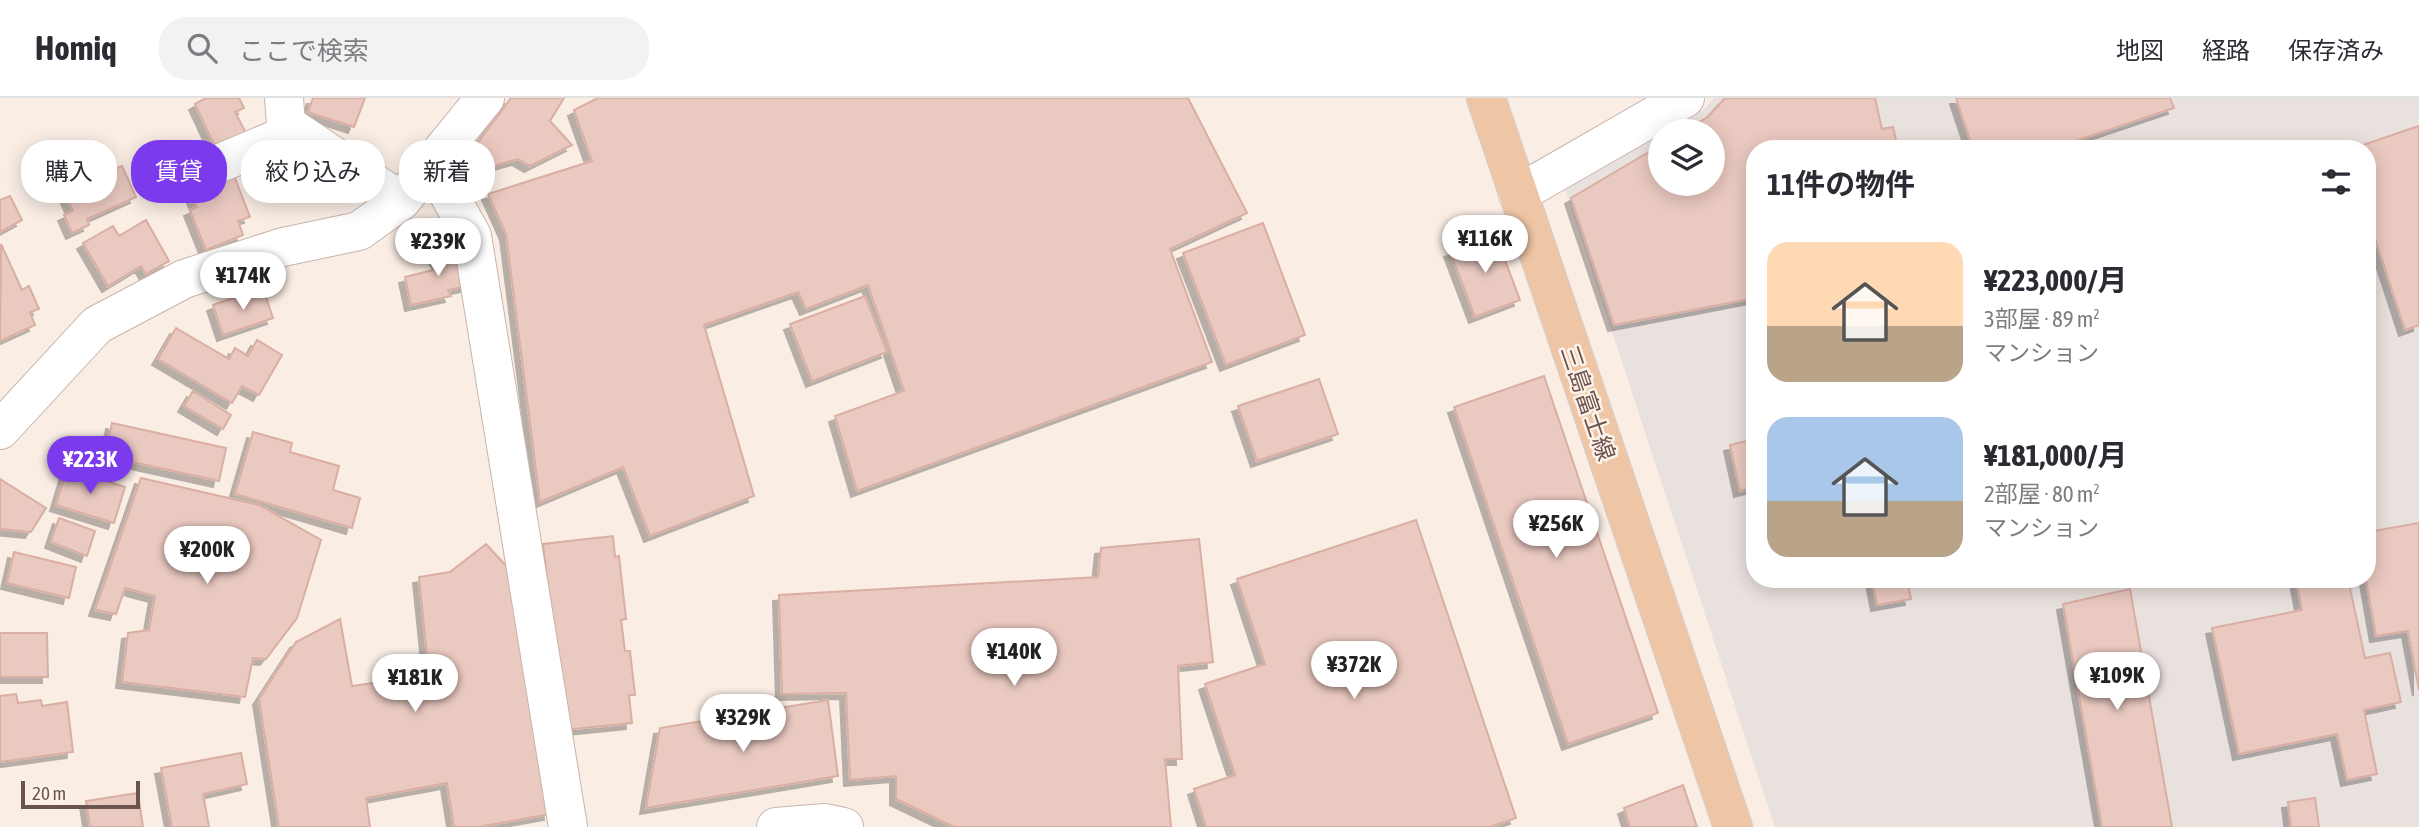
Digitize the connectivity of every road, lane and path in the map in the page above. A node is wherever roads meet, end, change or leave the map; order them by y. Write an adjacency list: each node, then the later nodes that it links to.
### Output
1 (485, 98): 5 (street)
2 (1486, 98): 7 (main road, 三島富士線)
3 (1685, 98): 7 (street)
4 (290, 114): 6 (street); 8 (street)
5 (451, 140)
6 (227, 151)
7 (1518, 194): 15 (main road, 三島富士線)
8 (399, 199)
9 (399, 202): 11 (street)
10 (454, 203): 12 (street)
11 (4, 414)
12 (568, 827)
13 (776, 827): 14 (street)
14 (844, 827)
15 (1733, 827)

